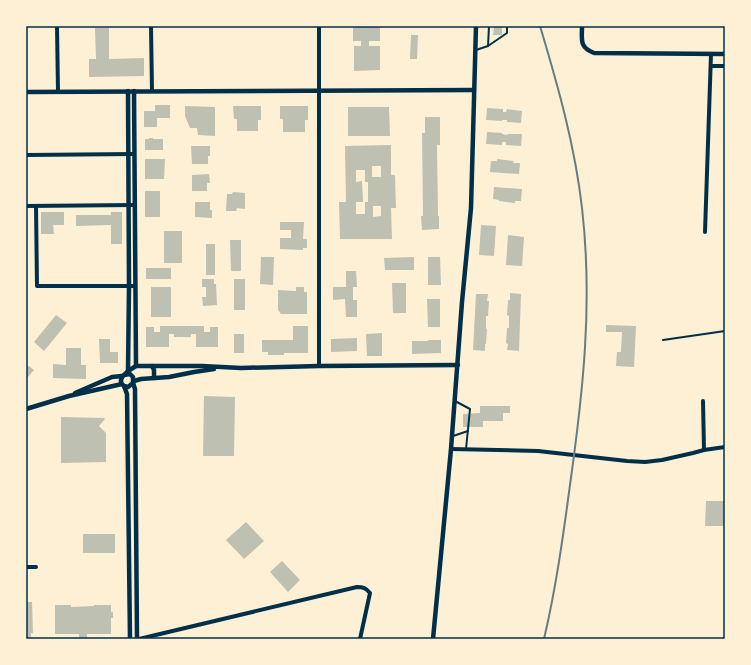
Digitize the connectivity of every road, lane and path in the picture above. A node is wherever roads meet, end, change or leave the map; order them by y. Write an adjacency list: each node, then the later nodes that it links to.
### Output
1 (57, 26): 20 (street)
2 (151, 26): 17 (street)
3 (319, 26): 18 (street)
4 (476, 26): 9 (street)
5 (489, 26): 8 (lane)
6 (507, 26): 8 (lane)
7 (582, 26): 10 (street)
8 (488, 46): 9 (lane)
9 (475, 50): 14 (street)
10 (712, 54): 11 (street); 12 (street)
11 (725, 54)
12 (711, 66): 13 (street); 28 (street)
13 (725, 66)
14 (474, 90): 18 (street); 33 (street)
15 (128, 91): 16 (street); 20 (street); 21 (street)
16 (134, 91): 17 (street); 22 (street)
17 (152, 91): 18 (street)
18 (319, 91): 36 (street)
19 (26, 92): 20 (street)
20 (58, 92)
21 (128, 154): 22 (street); 23 (street); 24 (street)
22 (134, 154): 25 (street)
23 (26, 155)
24 (128, 205): 25 (street); 27 (street); 29 (street)
25 (134, 205): 30 (street)
26 (26, 206): 27 (street)
27 (36, 206): 29 (street)
28 (705, 232)
29 (129, 286): 30 (street); 38 (street)
30 (135, 286): 34 (street)
31 (725, 331): 32 (lane)
32 (664, 340)
33 (458, 365): 36 (street); 44 (street)
34 (136, 366): 35 (street); 38 (street)
35 (152, 366): 37 (street); 40 (street)
36 (319, 366): 37 (street)
37 (228, 368): 40 (street)
38 (128, 371): 39 (street)
39 (123, 376): 41 (street); 42 (street); 43 (street)
40 (154, 378): 41 (street)
41 (134, 382): 42 (street); 56 (street)
42 (123, 385): 43 (street); 55 (street)
43 (69, 396): 46 (street)
44 (455, 401): 47 (lane); 48 (street)
45 (703, 401): 52 (street)
46 (26, 409)
47 (468, 431): 48 (lane); 51 (lane)
48 (452, 436): 50 (street)
49 (725, 446): 52 (street)
50 (451, 448): 51 (street); 58 (street)
51 (466, 449): 52 (street)
52 (704, 450)
53 (36, 567): 54 (street)
54 (26, 568)
55 (130, 639)
56 (138, 639): 57 (street)
57 (360, 639)
58 (433, 639)

